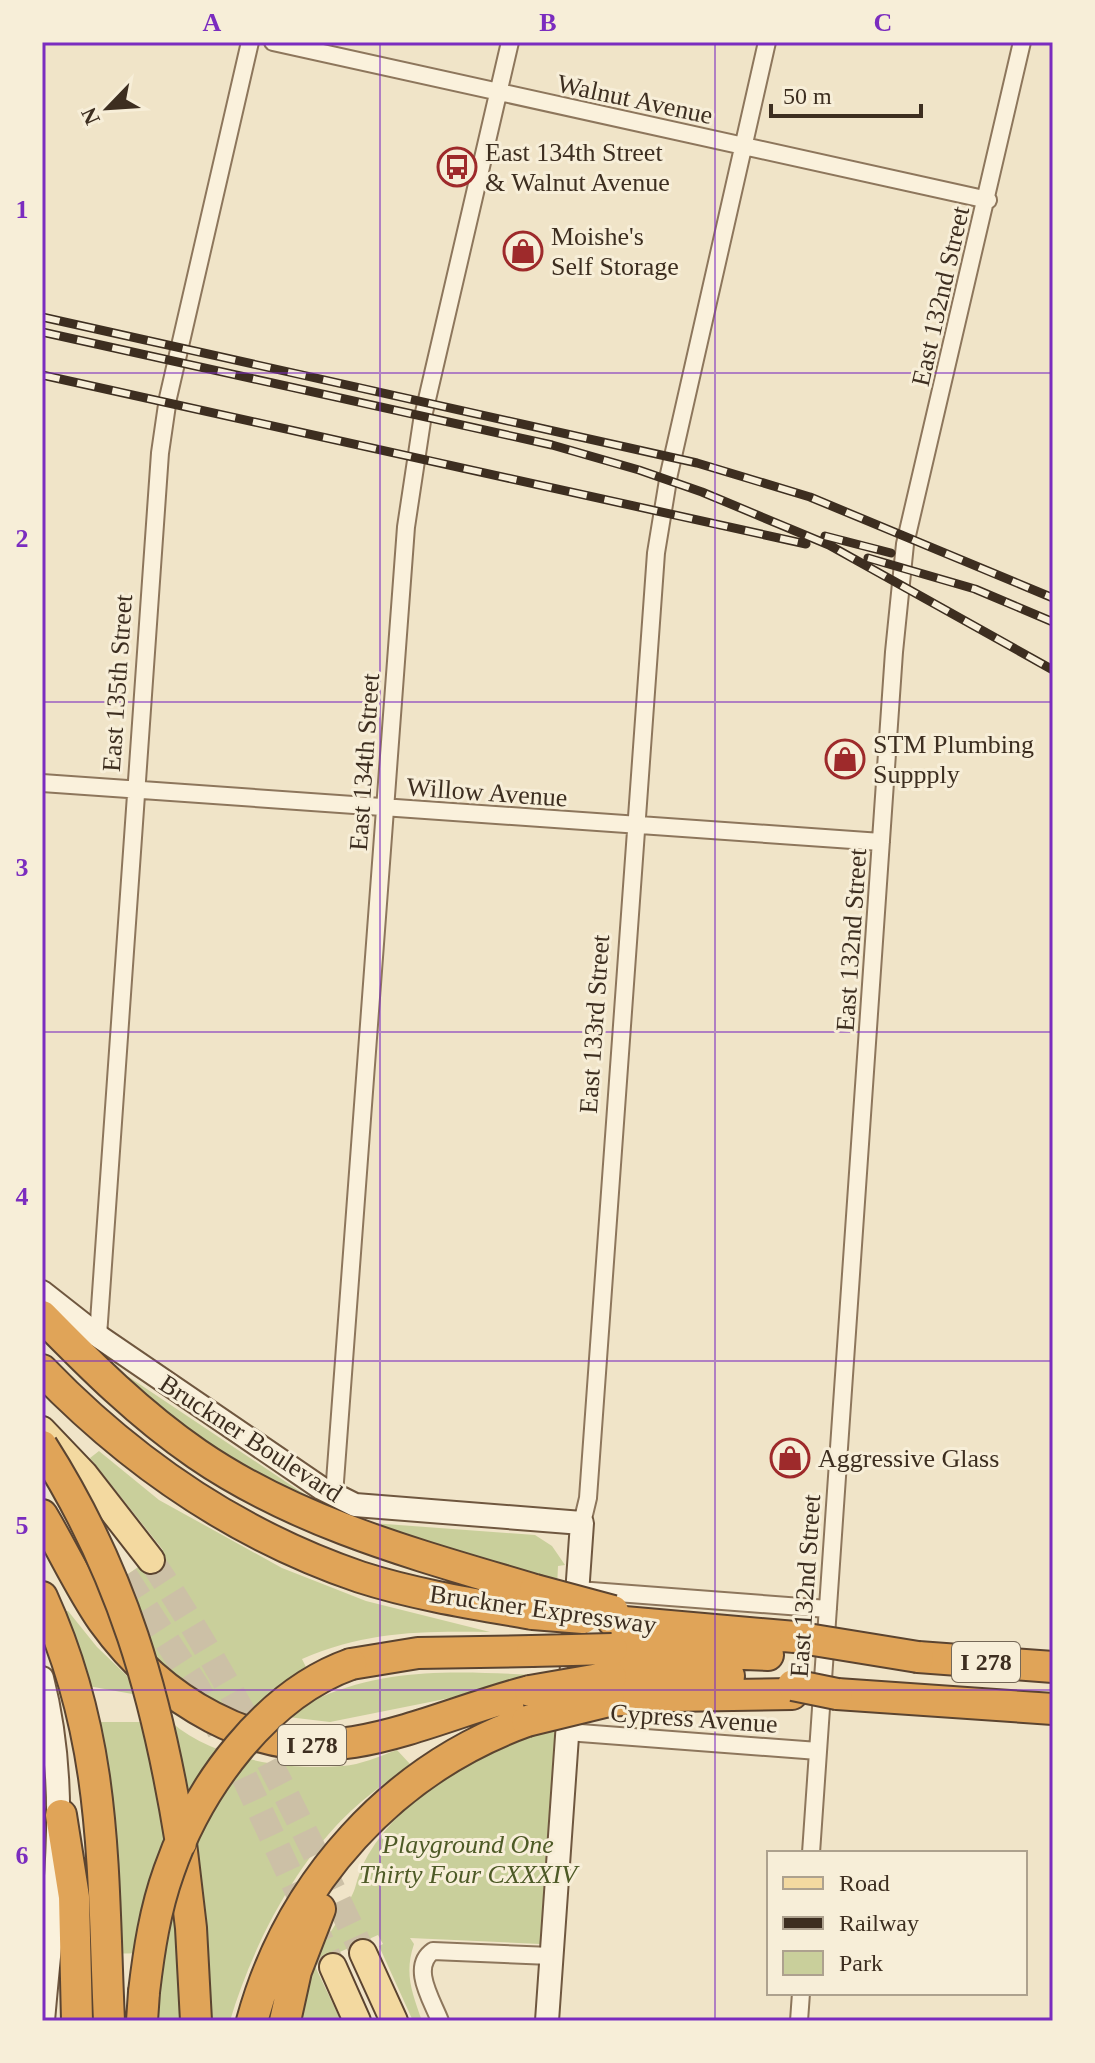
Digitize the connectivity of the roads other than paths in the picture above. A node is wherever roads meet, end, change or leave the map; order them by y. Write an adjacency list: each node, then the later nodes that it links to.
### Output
1 (250, 42): 10 (street, East 135th Street)
2 (273, 42): 6 (street, Walnut Avenue)
3 (510, 42): 6 (street, East 134th Street)
4 (767, 42): 7 (street, East 133rd Street)
5 (1022, 42): 8 (street, East 132nd Street)
6 (499, 93): 7 (street, Walnut Avenue); 11 (street, East 134th Street)
7 (744, 147): 8 (street, Walnut Avenue); 12 (street, East 133rd Street)
8 (988, 200): 13 (street, East 132nd Street)
9 (42, 783): 10 (street, Willow Avenue)
10 (138, 790): 11 (street, Willow Avenue); 16 (street, East 135th Street)
11 (384, 808): 12 (street, Willow Avenue); 21 (street, East 134th Street)
12 (636, 826): 13 (street, Willow Avenue); 23 (street, East 133rd Street)
13 (881, 842): 29 (street, East 132nd Street)
14 (42, 1292): 16 (street, Bruckner Boulevard)
15 (42, 1316): 28 (highway)
16 (98, 1336): 21 (street, Bruckner Boulevard)
17 (42, 1370): 28 (highway, Bruckner Expressway)
18 (42, 1430): 24 (main road)
19 (42, 1446): 49 (highway, bridge)
20 (42, 1471): 25 (main road)
21 (334, 1495): 23 (street, Bruckner Boulevard)
22 (42, 1515): 34 (highway, I 278)
23 (582, 1523): 26 (street, East 133rd Street)
24 (151, 1560)
25 (125, 1576)
26 (578, 1590): 29 (street); 36 (street, East 133rd Street)
27 (42, 1597): 48 (highway)
28 (534, 1602): 30 (highway, Bruckner Expressway, bridge)
29 (828, 1609): 37 (street, East 132nd Street)
30 (612, 1652): 32 (highway); 32 (highway, Bruckner Expressway); 32 (highway); 34 (highway, bridge); 45 (highway, bridge)
31 (1053, 1667): 32 (highway, I 278, bridge)
32 (793, 1668): 35 (highway, I 278, bridge)
33 (44, 1691): 38 (street)
34 (529, 1706): 39 (highway)
35 (1053, 1709)
36 (567, 1732): 37 (street, Cypress Avenue); 42 (street, East 133rd Street)
37 (818, 1751): 40 (street, East 132nd Street)
38 (61, 1815): 46 (street); 47 (highway)
39 (358, 1831): 50 (highway); 51 (highway)
40 (811, 1851)
41 (363, 1953): 53 (main road)
42 (551, 1956): 54 (street); 55 (street, East 133rd Street)
43 (333, 1967): 52 (main road)
44 (801, 1995): 56 (street)
45 (143, 2006)
46 (43, 2021)
47 (77, 2021)
48 (109, 2021)
49 (196, 2021)
50 (252, 2021)
51 (285, 2021)
52 (357, 2021)
53 (394, 2021)
54 (440, 2021)
55 (547, 2021)
56 (799, 2021)

